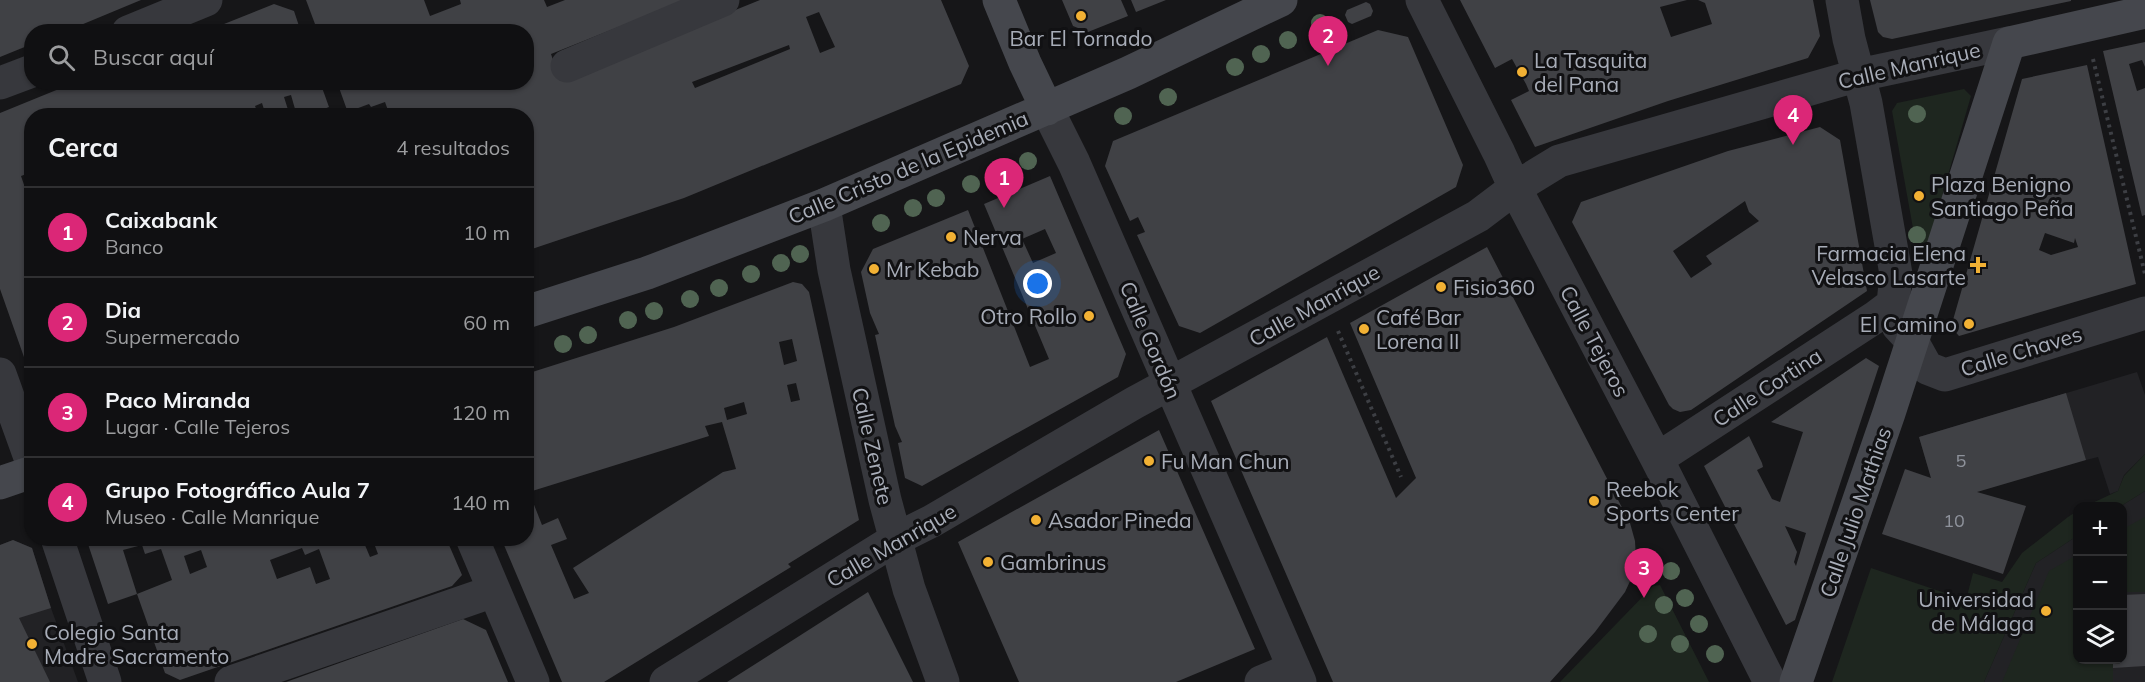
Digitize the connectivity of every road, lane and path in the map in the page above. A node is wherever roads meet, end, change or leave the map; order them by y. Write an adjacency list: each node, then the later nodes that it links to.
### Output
1 (206, 0): 8 (street)
2 (723, 0): 11 (street)
3 (999, 0): 15 (street, Calle Gordón)
4 (1281, 0): 15 (street, Calle Cristo de la Epidemia)
5 (1422, 0): 16 (street, Calle Tejeros)
6 (1842, 0): 13 (street)
7 (2132, 9): 9 (street)
8 (148, 24)
9 (2085, 25): 10 (street); 18 (path)
10 (2009, 43): 13 (street, Calle Manrique); 23 (street)
11 (567, 66)
12 (24, 74): 14 (street)
13 (1859, 75): 16 (street, Calle Manrique); 22 (street)
14 (0, 83)
15 (1047, 109): 17 (street, Calle Cristo de la Epidemia); 25 (street, Calle Gordón)
16 (1515, 188): 19 (street, Calle Manrique); 27 (street, Calle Tejeros)
17 (824, 205): 20 (street, Calle Cristo de la Epidemia); 31 (street, Calle Zenete)
18 (2145, 274)
19 (1324, 300): 25 (street, Calle Manrique); 29 (path)
20 (534, 309)
21 (2145, 313): 23 (street, Calle Chaves)
22 (1878, 316): 23 (street); 27 (street, Calle Cortina)
23 (1912, 341): 43 (street, Calle Julio Mathias)
24 (0, 374): 26 (street)
25 (1170, 384): 31 (street, Calle Manrique); 35 (street, Calle Gordón)
26 (24, 441)
27 (1658, 459): 42 (street, Calle Tejeros)
28 (24, 475): 30 (street)
29 (1401, 477)
30 (0, 483)
31 (896, 539): 39 (street, Calle Manrique); 40 (street, Calle Zenete)
32 (60, 546): 36 (street)
33 (475, 546): 34 (street)
34 (495, 591): 37 (street); 38 (street)
35 (1297, 675): 41 (street)
36 (105, 682)
37 (231, 682)
38 (533, 682)
39 (666, 682)
40 (943, 682)
41 (1261, 682)
42 (1770, 682)
43 (1796, 682)

